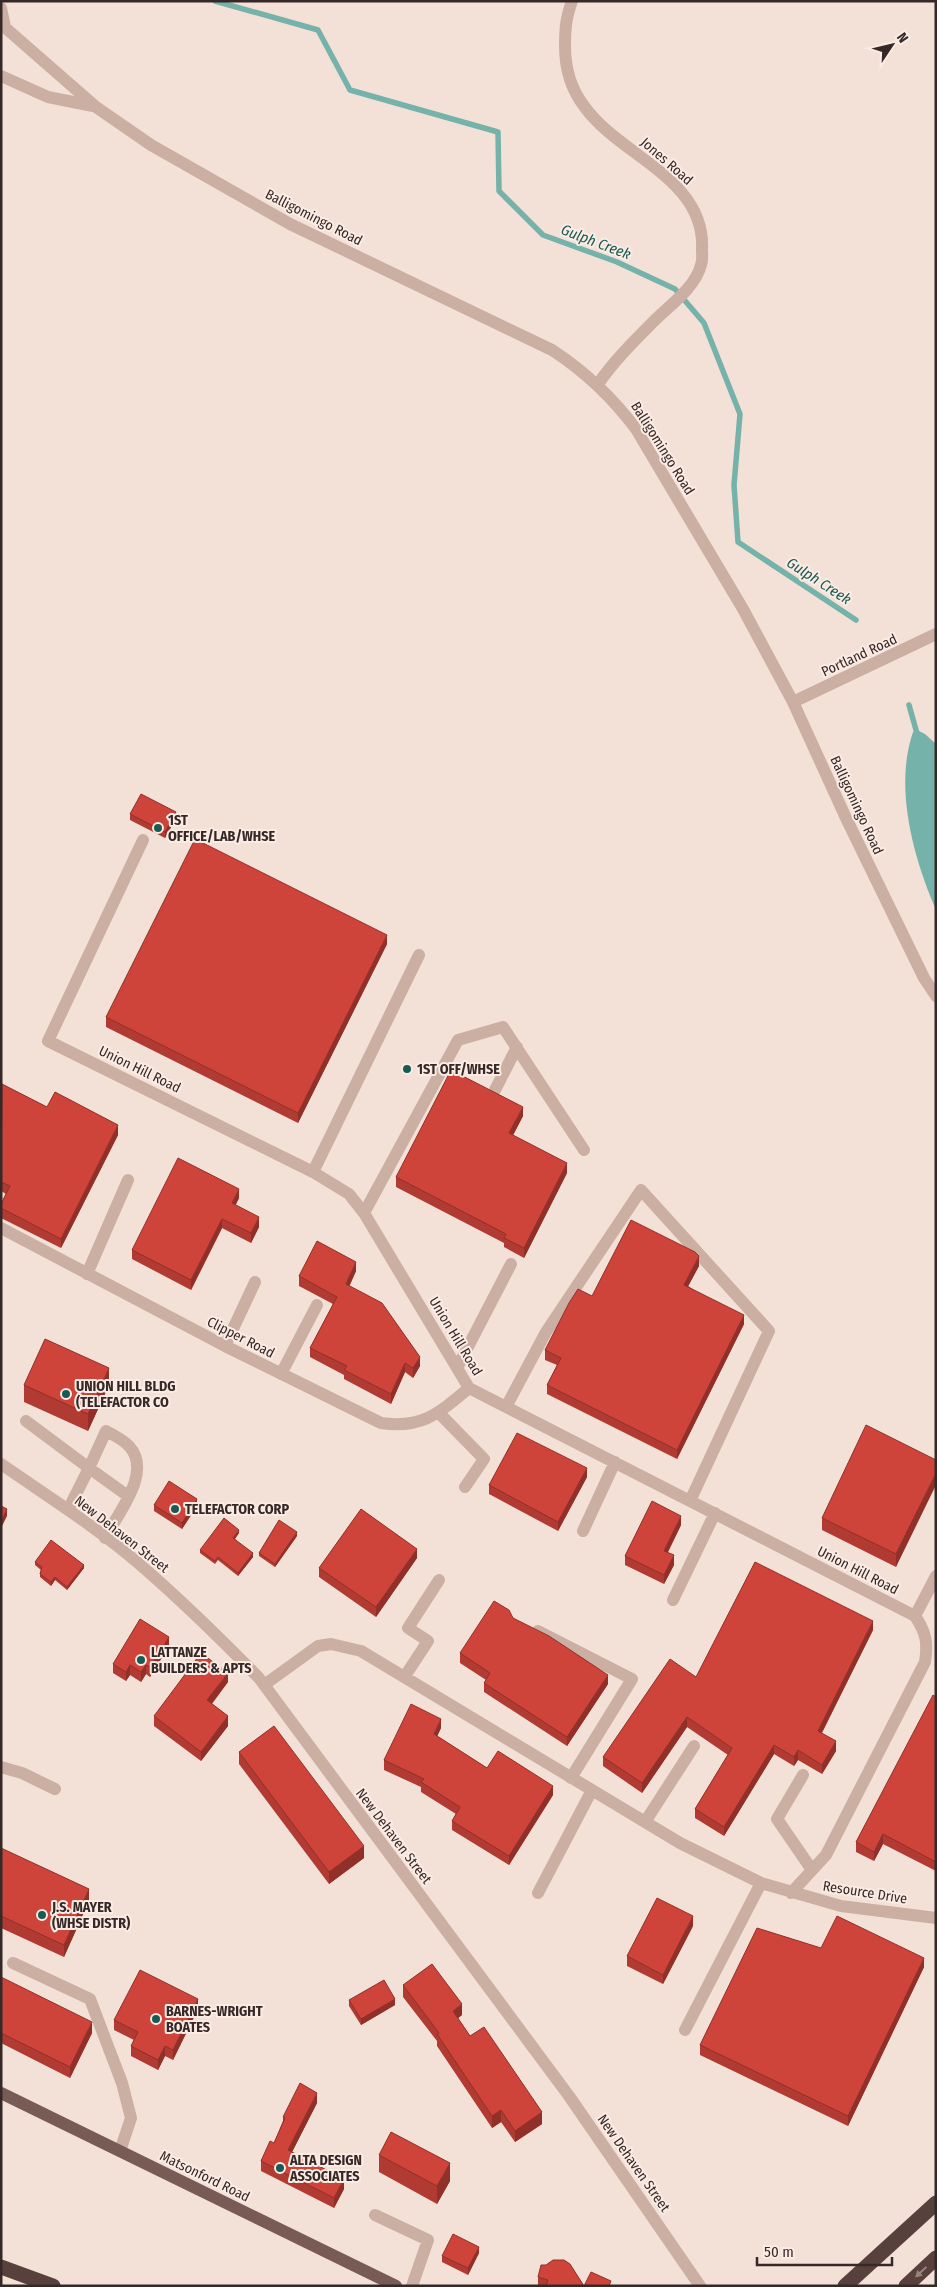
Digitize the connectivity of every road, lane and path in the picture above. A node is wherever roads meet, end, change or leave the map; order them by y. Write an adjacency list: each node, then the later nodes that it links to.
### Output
1 (572, 1): 6 (street, Jones Road)
2 (1, 8): 3 (street)
3 (3, 25): 5 (street, Balligomingo Road)
4 (1, 76): 5 (street)
5 (96, 107): 6 (street, Balligomingo Road)
6 (598, 384): 8 (street, Balligomingo Road)
7 (936, 634): 8 (street, Portland Road)
8 (793, 702): 11 (street, Balligomingo Road)
9 (143, 840): 15 (street, Union Hill Road)
10 (419, 955): 15 (street)
11 (936, 996)
12 (517, 1047): 13 (street); 14 (street); 17 (street)
13 (495, 1090)
14 (584, 1150)
15 (313, 1172): 17 (street, Union Hill Road)
16 (128, 1180): 20 (street)
17 (364, 1213): 24 (street, Union Hill Road)
18 (1, 1228): 20 (street, Clipper Road)
19 (511, 1264): 24 (street)
20 (87, 1274): 23 (street, Clipper Road)
21 (255, 1282): 23 (street)
22 (317, 1305): 25 (street)
23 (225, 1346): 25 (street, Clipper Road)
24 (457, 1368): 26 (street, Union Hill Road)
25 (282, 1374): 28 (street, Clipper Road)
26 (469, 1388): 27 (street, Union Hill Road); 28 (street, Clipper Road)
27 (506, 1407): 30 (street, Union Hill Road); 35 (street)
28 (438, 1413): 33 (street)
29 (26, 1421): 32 (street)
30 (615, 1462): 35 (street, Union Hill Road); 38 (street)
31 (1, 1464): 36 (street, New Dehaven Street)
32 (89, 1468): 34 (street); 34 (street); 36 (street)
33 (464, 1487)
34 (128, 1496): 39 (street)
35 (690, 1501): 37 (street, Union Hill Road)
36 (68, 1510): 39 (street, New Dehaven Street)
37 (714, 1513): 42 (street); 43 (street, Union Hill Road)
38 (582, 1531)
39 (105, 1538): 48 (street, New Dehaven Street)
40 (936, 1576): 43 (street)
41 (439, 1580): 47 (street)
42 (673, 1600)
43 (915, 1616): 45 (street)
44 (526, 1625): 52 (street)
45 (932, 1642): 46 (street)
46 (930, 1663): 56 (street)
47 (405, 1676): 48 (street); 52 (street)
48 (264, 1686): 74 (street, New Dehaven Street)
49 (694, 1746): 55 (street)
50 (1, 1767): 53 (street)
51 (803, 1775): 56 (street)
52 (571, 1778): 54 (street)
53 (55, 1789)
54 (592, 1790): 55 (street); 58 (street)
55 (645, 1822): 57 (street)
56 (812, 1870): 59 (street)
57 (761, 1883): 59 (street); 62 (street)
58 (538, 1893)
59 (791, 1893): 60 (street, Resource Drive)
60 (936, 1918)
61 (13, 1963): 64 (street)
62 (685, 2030)
63 (1, 2093): 64 (main road, Matsonford Road)
64 (120, 2151): 72 (main road, Matsonford Road)
65 (936, 2203): 75 (highway)
66 (374, 2215): 73 (street)
67 (936, 2258): 76 (highway, one-way to 76)
68 (1, 2267): 70 (highway)
69 (1, 2272): 70 (highway)
70 (28, 2276): 71 (highway)
71 (53, 2286)
72 (396, 2286)
73 (412, 2286)
74 (700, 2286)
75 (845, 2286)
76 (906, 2286)

